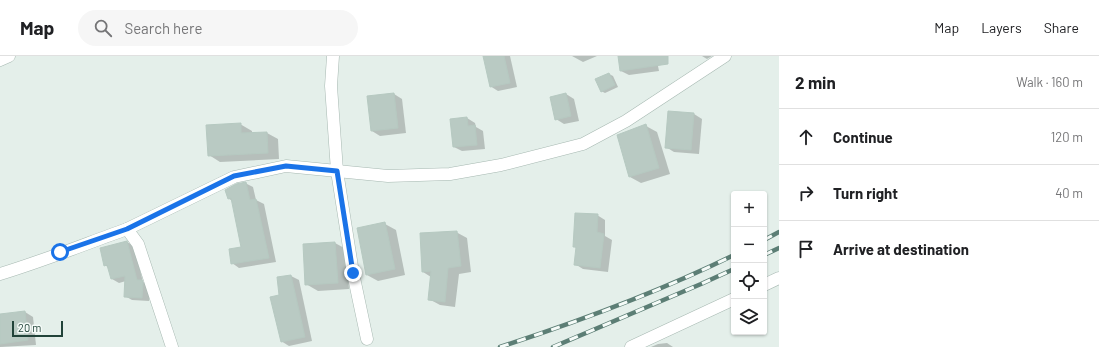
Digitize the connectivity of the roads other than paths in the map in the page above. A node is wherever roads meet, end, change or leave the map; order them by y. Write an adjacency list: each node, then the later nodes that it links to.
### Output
1 (9, 56): 4 (street)
2 (333, 56): 5 (street)
3 (725, 56): 5 (street)
4 (0, 60)
5 (337, 171): 6 (street); 11 (street)
6 (127, 229): 7 (street); 12 (street)
7 (0, 274)
8 (779, 278): 9 (street)
9 (767, 284)
10 (731, 300): 13 (street)
11 (367, 339)
12 (172, 347)
13 (631, 347)

